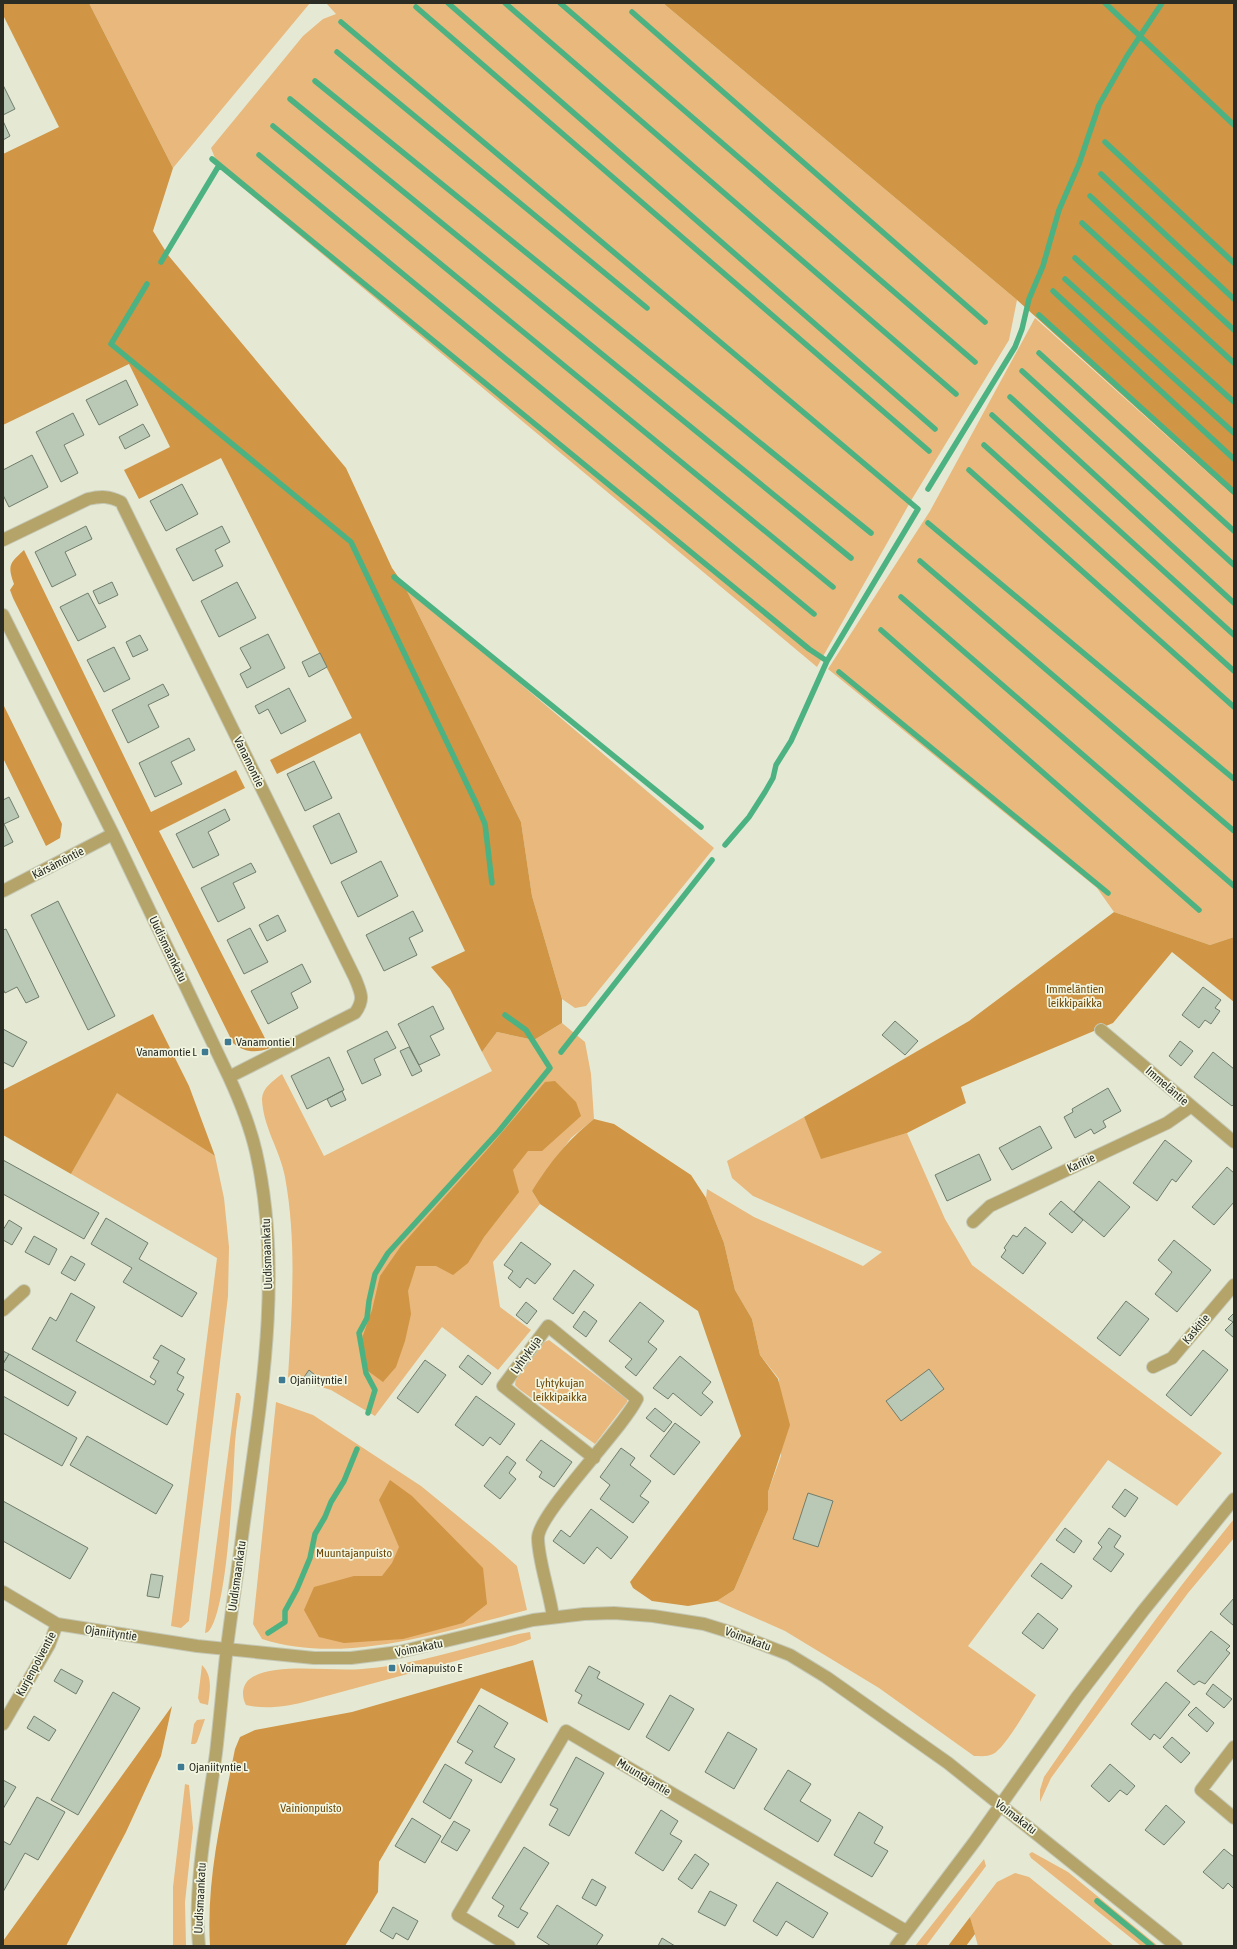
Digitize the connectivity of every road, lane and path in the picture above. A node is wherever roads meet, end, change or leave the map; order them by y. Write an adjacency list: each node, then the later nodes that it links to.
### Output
1 (3, 540): 6 (street, Vanamontie)
2 (3, 615): 3 (street, Uudismaankatu)
3 (113, 834): 4 (street, Kärsämöntie); 6 (street, Uudismaankatu)
4 (3, 891)
5 (1101, 1030): 7 (street, Immeläntie)
6 (229, 1077): 19 (street, Uudismaankatu)
7 (1190, 1106): 8 (street, Immeläntie); 9 (street, Karitie)
8 (1234, 1142)
9 (973, 1222)
10 (1234, 1284): 13 (street, Kaskitie)
11 (24, 1291): 12 (street)
12 (3, 1310)
13 (1153, 1367)
14 (594, 1458): 14 (street, Lyhtykuja); 17 (street, Lyhtykuja)
15 (1234, 1499): 22 (street)
16 (3, 1592): 18 (street, Ojaniityntie)
17 (553, 1617): 19 (street, Voimakatu); 22 (street, Voimakatu)
18 (57, 1624): 19 (street, Ojaniityntie); 20 (street, Kurjenpolventie)
19 (227, 1650): 25 (street, Uudismaankatu)
20 (3, 1724)
21 (1234, 1747): 23 (street)
22 (1000, 1806): 24 (street); 28 (street, Voimakatu)
23 (1234, 1818)
24 (906, 1931): 26 (street, Muuntajantie); 27 (street)
25 (199, 1946)
26 (509, 1946)
27 (896, 1946)
28 (1176, 1946)

